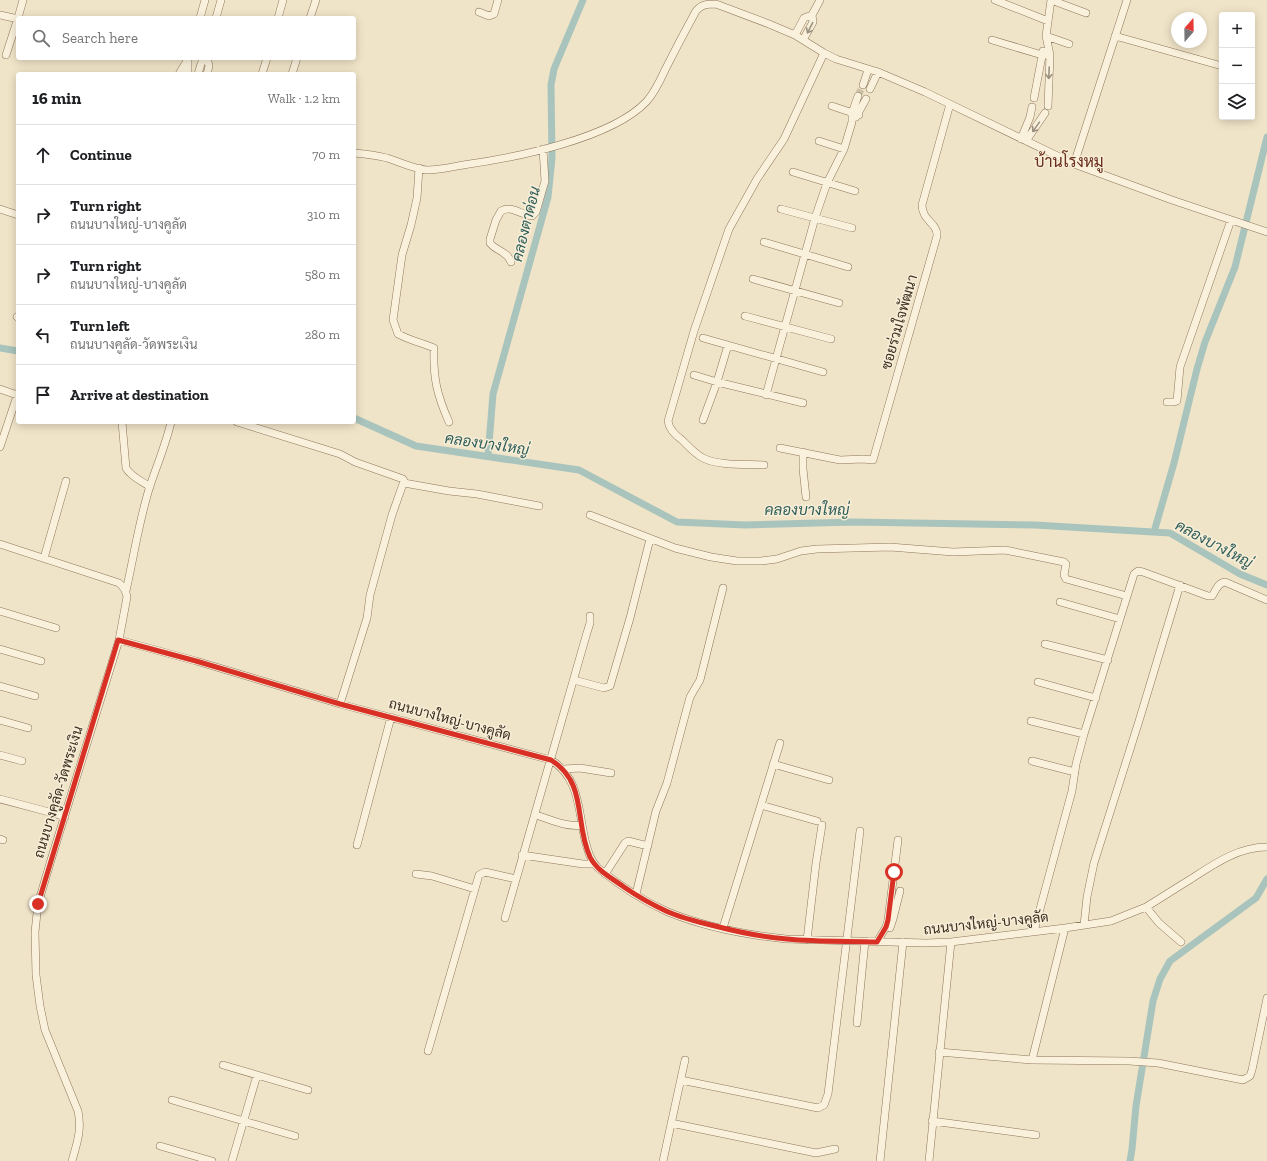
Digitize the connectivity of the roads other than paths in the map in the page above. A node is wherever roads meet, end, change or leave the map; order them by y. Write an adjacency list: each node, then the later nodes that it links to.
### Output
1 (23, 0): 16 (street)
2 (205, 0): 17 (street)
3 (221, 0): 18 (street)
4 (283, 0): 19 (street)
5 (316, 0): 20 (street)
6 (498, 0): 12 (street)
7 (820, 0): 15 (street)
8 (995, 0): 22 (street)
9 (1051, 0): 13 (street); 22 (street)
10 (1127, 0): 25 (street)
11 (707, 2): 24 (street); 60 (street)
12 (479, 12)
13 (1086, 13)
14 (0, 15): 21 (street)
15 (812, 15): 24 (street); 27 (street, one-way to 27)
16 (19, 16)
17 (201, 16)
18 (217, 16)
19 (279, 16)
20 (311, 16)
21 (16, 19)
22 (1048, 21): 26 (street)
23 (16, 25): 31 (street)
24 (795, 35): 27 (street)
25 (1115, 36): 40 (street); 63 (street)
26 (1046, 39): 29 (street); 32 (street); 33 (street)
27 (803, 40): 30 (street)
28 (992, 40): 32 (street)
29 (1069, 44)
30 (824, 53): 41 (street); 105 (street)
31 (6, 55)
32 (1042, 55): 33 (street); 52 (street)
33 (1050, 55): 59 (street, one-way to 59)
34 (187, 60): 42 (street)
35 (188, 60): 43 (street)
36 (203, 60): 44 (street)
37 (208, 60): 45 (street)
38 (266, 60): 46 (street)
39 (296, 60): 47 (street)
40 (1219, 65)
41 (868, 70): 48 (street); 49 (street)
42 (180, 72)
43 (188, 72)
44 (198, 72)
45 (208, 72)
46 (263, 72)
47 (293, 72)
48 (878, 72): 50 (street); 54 (street)
49 (863, 85)
50 (870, 89)
51 (858, 96): 57 (street)
52 (1034, 98)
53 (866, 99): 57 (street)
54 (950, 104): 59 (street); 104 (street, ซอยร่วมใจพัฒนา)
55 (832, 106): 57 (street)
56 (1032, 107): 59 (street)
57 (855, 114): 61 (street)
58 (819, 140): 61 (street)
59 (1023, 140): 63 (street)
60 (545, 148): 64 (street); 77 (street)
61 (844, 149): 66 (street)
62 (356, 153): 64 (street)
63 (1074, 164): 72 (street)
64 (419, 168): 98 (street)
65 (793, 172): 66 (street)
66 (827, 183): 67 (street); 71 (street)
67 (855, 191)
68 (0, 209): 70 (street)
69 (781, 209): 71 (street)
70 (16, 214)
71 (815, 218): 73 (street); 76 (street)
72 (1231, 220): 74 (street); 95 (street)
73 (852, 228)
74 (1264, 231)
75 (764, 242): 76 (street)
76 (805, 254): 78 (street); 80 (street)
77 (511, 262)
78 (848, 267)
79 (754, 279): 80 (street)
80 (795, 291): 81 (street); 83 (street)
81 (839, 303)
82 (745, 316): 83 (street)
83 (785, 327): 85 (street); 87 (street)
84 (703, 338): 86 (street)
85 (831, 339)
86 (728, 345): 87 (street); 90 (street)
87 (776, 359): 88 (street); 93 (street)
88 (823, 372)
89 (694, 375): 90 (street)
90 (717, 382): 93 (street); 97 (street)
91 (0, 390): 92 (street)
92 (16, 394)
93 (766, 394): 96 (street)
94 (16, 400): 102 (street)
95 (1168, 402)
96 (804, 403)
97 (703, 420)
98 (449, 422)
99 (122, 424): 108 (street)
100 (171, 424): 108 (street)
101 (243, 424): 107 (street)
102 (0, 447)
103 (780, 448): 104 (street, ซอยร่วมใจพัฒนา)
104 (803, 452): 109 (street)
105 (764, 465)
106 (66, 481): 114 (street)
107 (404, 483): 110 (street); 135 (street)
108 (150, 487): 117 (street)
109 (806, 497)
110 (539, 506)
111 (590, 515): 112 (street)
112 (650, 539): 118 (street); 130 (street)
113 (0, 544): 114 (street)
114 (44, 558): 117 (street)
115 (1180, 585): 118 (street); 119 (street); 171 (street)
116 (723, 588): 159 (street)
117 (126, 591): 125 (street)
118 (1127, 596): 123 (street)
119 (1267, 600)
120 (1060, 602): 123 (street)
121 (0, 611): 124 (street)
122 (590, 616): 130 (street)
123 (1120, 619): 128 (street)
124 (56, 628)
125 (118, 640): 135 (street, ถนนบางใหญ่-บางคูลัด); 154 (street, ถนนบางคูลัด-วัดพระเงิน)
126 (1045, 644): 128 (street)
127 (0, 649): 129 (street)
128 (1108, 660): 134 (street)
129 (41, 661)
130 (574, 680): 143 (street)
131 (1038, 682): 134 (street)
132 (0, 686): 133 (street)
133 (35, 696)
134 (1096, 698): 140 (street)
135 (340, 704): 136 (street, ถนนบางใหญ่-บางคูลัด)
136 (391, 717): 143 (street, ถนนบางใหญ่-บางคูลัด); 158 (street)
137 (0, 720): 139 (street)
138 (1031, 721): 140 (street)
139 (28, 728)
140 (1084, 734): 148 (street)
141 (780, 743): 146 (street)
142 (0, 756): 145 (street)
143 (551, 760): 147 (street, ถนนบางใหญ่-บางคูลัด); 161 (street)
144 (1032, 761): 148 (street)
145 (22, 762)
146 (773, 764): 150 (street); 152 (street)
147 (564, 769): 149 (street); 155 (street, ถนนบางใหญ่-บางคูลัด)
148 (1075, 772): 174 (street)
149 (611, 773)
150 (829, 780)
151 (0, 799): 154 (street)
152 (761, 805): 172 (street); 176 (street)
153 (539, 816): 155 (street)
154 (65, 817): 201 (street, ถนนบางคูลัด-วัดพระเงิน)
155 (582, 826): 162 (street, ถนนบางใหญ่-บางคูลัด)
156 (860, 831): 177 (street)
157 (898, 840): 175 (street)
158 (357, 845)
159 (648, 846): 164 (street); 168 (street)
160 (1267, 847): 169 (street, ถนนบางใหญ่-บางคูลัด)
161 (522, 856): 162 (street); 165 (street)
162 (594, 864): 164 (street, ถนนบางใหญ่-บางคูลัด)
163 (416, 874): 166 (street)
164 (605, 874): 168 (street, ถนนบางใหญ่-บางคูลัด)
165 (516, 880): 166 (street); 170 (street)
166 (475, 889): 185 (street)
167 (900, 891): 175 (street)
168 (636, 894): 172 (street, ถนนบางใหญ่-บางคูลัด)
169 (1146, 907): 171 (street, ถนนบางใหญ่-บางคูลัด); 182 (street)
170 (505, 918)
171 (1084, 925): 173 (street, ถนนบางใหญ่-บางคูลัด)
172 (723, 928): 176 (street, ถนนบางใหญ่-บางคูลัด)
173 (1065, 928): 174 (street, ถนนบางใหญ่-บางคูลัด); 188 (street)
174 (1034, 931): 181 (street, ถนนบางใหญ่-บางคูลัด)
175 (883, 932): 179 (street)
176 (807, 940): 177 (street, ถนนบางใหญ่-บางคูลัด)
177 (846, 941): 178 (street, ถนนบางใหญ่-บางคูลัด); 191 (street)
178 (865, 942): 179 (street, ถนนบางใหญ่-บางคูลัด); 184 (street)
179 (877, 942): 180 (street, ถนนบางใหญ่-บางคูลัด)
180 (904, 942): 181 (street, ถนนบางใหญ่-บางคูลัด); 205 (street)
181 (951, 942): 186 (street)
182 (1181, 942)
183 (1267, 998): 188 (street)
184 (857, 1023)
185 (428, 1051)
186 (939, 1052): 188 (street); 195 (street)
187 (685, 1060): 191 (street)
188 (1032, 1060)
189 (223, 1065): 190 (street)
190 (257, 1075): 192 (street); 194 (street)
191 (681, 1080): 196 (street)
192 (308, 1090)
193 (172, 1100): 194 (street)
194 (244, 1121): 198 (street); 203 (street)
195 (932, 1121): 197 (street); 206 (street)
196 (671, 1123): 200 (street); 204 (street)
197 (1036, 1135)
198 (295, 1136)
199 (160, 1146): 202 (street)
200 (835, 1149)
201 (72, 1161)
202 (212, 1161)
203 (232, 1161)
204 (663, 1161)
205 (880, 1161)
206 (928, 1161)

